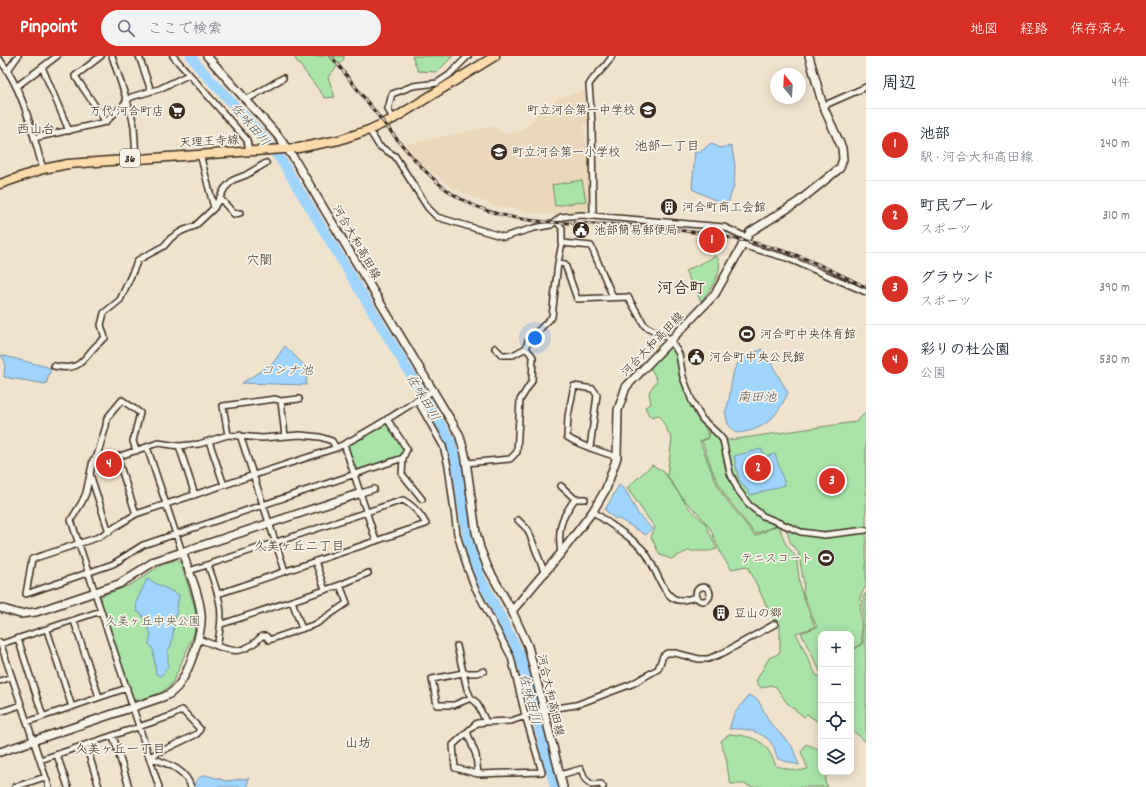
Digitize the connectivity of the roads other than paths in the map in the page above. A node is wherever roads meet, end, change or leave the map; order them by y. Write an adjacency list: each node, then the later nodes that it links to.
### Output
1 (18, 56): 14 (street)
2 (57, 56): 13 (street)
3 (101, 56): 24 (street)
4 (112, 56): 21 (street)
5 (139, 56): 19 (street)
6 (173, 56): 15 (street)
7 (207, 56): 20 (main road, 河合大和高田線)
8 (468, 56): 23 (street)
9 (495, 56): 23 (main road, 天理王寺線 / 36)
10 (612, 56): 38 (street)
11 (809, 56): 22 (main road, 河合大和高田線)
12 (0, 60): 14 (street)
13 (42, 67): 17 (street); 26 (street)
14 (8, 70): 17 (street)
15 (188, 75): 19 (street); 29 (street)
16 (283, 78): 20 (street)
17 (16, 87): 27 (street)
18 (866, 87): 22 (street)
19 (151, 91): 21 (street)
20 (246, 100): 28 (main road, 河合大和高田線)
21 (127, 101): 24 (street); 31 (street)
22 (823, 106): 40 (main road, 河合大和高田線)
23 (393, 119): 25 (main road, 天理王寺線 / 36)
24 (106, 122): 26 (street)
25 (369, 130): 28 (main road, 天理王寺線 / 36); 39 (street)
26 (69, 131): 27 (street)
27 (34, 138): 33 (street)
28 (284, 149): 29 (main road, 天理王寺線 / 36); 50 (main road, 河合大和高田線)
29 (249, 151): 30 (main road, 天理王寺線 / 36)
30 (200, 154): 31 (main road, 天理王寺線 / 36); 36 (street)
31 (136, 158): 33 (main road, 天理王寺線 / 36)
32 (266, 163): 35 (street)
33 (43, 169): 34 (main road, 天理王寺線 / 36)
34 (0, 184)
35 (220, 198): 36 (street); 37 (street)
36 (214, 208): 49 (street)
37 (240, 213)
38 (593, 215): 39 (street); 40 (street)
39 (557, 222): 41 (street)
40 (746, 237): 42 (main road, 河合大和高田線)
41 (562, 243): 43 (street); 45 (street)
42 (741, 245): 44 (street); 46 (main road, 河合大和高田線)
43 (558, 263): 45 (street); 48 (street)
44 (866, 292)
45 (613, 297): 46 (street)
46 (670, 339): 65 (main road, 河合大和高田線); 86 (street)
47 (495, 348): 48 (street)
48 (526, 348): 67 (street)
49 (54, 366)
50 (434, 390): 52 (street); 67 (main road, 河合大和高田線)
51 (299, 399): 53 (street)
52 (417, 400): 54 (street); 132 (street)
53 (280, 401): 55 (street); 57 (street)
54 (387, 419): 59 (street); 66 (street)
55 (228, 435): 56 (street); 58 (street)
56 (240, 435): 57 (street); 70 (street)
57 (285, 436): 62 (street)
58 (209, 441): 60 (street); 71 (street)
59 (344, 444): 62 (street); 69 (street)
60 (179, 446): 61 (street); 75 (street)
61 (148, 447): 64 (street); 79 (street)
62 (336, 448): 70 (street)
63 (590, 448): 63 (street); 65 (street)
64 (136, 451): 68 (street); 83 (street)
65 (617, 457): 82 (main road, 河合大和高田線)
66 (403, 458): 69 (street); 76 (street)
67 (466, 463): 108 (main road, 河合大和高田線)
68 (90, 474): 87 (street); 91 (street)
69 (354, 474): 74 (street); 80 (street)
70 (253, 476): 71 (street); 80 (street)
71 (224, 486): 75 (street)
72 (561, 486): 77 (street)
73 (374, 489): 74 (street)
74 (361, 493): 81 (street); 85 (main road)
75 (195, 495): 79 (street)
76 (422, 499)
77 (576, 499): 78 (street); 93 (street)
78 (585, 499)
79 (166, 504): 83 (street); 88 (street)
80 (262, 504): 85 (street); 88 (street)
81 (367, 512): 89 (street); 89 (street); 90 (street)
82 (593, 512): 93 (main road, 河合大和高田線); 105 (street)
83 (136, 514): 87 (street)
84 (518, 520): 100 (street)
85 (269, 524): 90 (street); 92 (main road)
86 (866, 530)
87 (109, 532): 91 (street)
88 (176, 533): 92 (street); 98 (street)
89 (376, 541): 94 (street)
90 (275, 543): 95 (street); 97 (street)
91 (78, 544): 98 (street); 98 (street)
92 (182, 552): 96 (main road); 103 (main road)
93 (561, 553): 100 (main road, 河合大和高田線)
94 (315, 561): 97 (street); 102 (street)
95 (208, 565): 96 (street); 104 (street)
96 (189, 571): 116 (main road)
97 (284, 571): 104 (street)
98 (88, 573): 103 (street)
99 (368, 573): 101 (street)
100 (545, 574): 108 (main road, 河合大和高田線)
101 (340, 585): 102 (street); 113 (street)
102 (325, 590): 106 (street)
103 (95, 592): 107 (main road); 109 (street)
104 (218, 594): 111 (street)
105 (697, 596)
106 (292, 601): 111 (street); 113 (street)
107 (0, 608)
108 (512, 611): 130 (main road, 河合大和高田線)
109 (101, 612): 110 (street); 124 (street)
110 (74, 621): 114 (street); 125 (street)
111 (222, 624): 118 (street)
112 (775, 624): 130 (street)
113 (302, 629): 118 (street)
114 (47, 630): 115 (street); 128 (street)
115 (18, 639): 117 (street); 133 (street)
116 (198, 639): 118 (street); 129 (main road)
117 (1, 645): 122 (street)
118 (217, 646)
119 (456, 646): 121 (street)
120 (484, 671): 121 (street)
121 (463, 673): 126 (street); 126 (street)
122 (11, 677): 123 (street); 127 (street)
123 (0, 681)
124 (126, 688): 125 (street); 129 (street)
125 (99, 698): 128 (street)
126 (471, 698): 135 (street)
127 (21, 705): 131 (street); 134 (street)
128 (72, 707): 133 (street)
129 (133, 708): 136 (street); 139 (main road)
130 (543, 710): 132 (street); 146 (main road, 河合大和高田線)
131 (0, 712)
132 (525, 715): 135 (street); 145 (street)
133 (43, 716): 134 (street)
134 (27, 722): 139 (street)
135 (486, 722): 137 (street)
136 (139, 727): 138 (street); 143 (street); 143 (street)
137 (467, 732): 145 (street); 145 (street)
138 (113, 736): 140 (street); 152 (street)
139 (33, 741): 141 (main road); 144 (street)
140 (86, 745): 142 (street); 151 (street)
141 (0, 752)
142 (57, 755): 144 (street); 150 (street)
143 (149, 757): 153 (street); 154 (street)
144 (40, 760): 147 (street)
145 (478, 774)
146 (560, 775): 155 (main road, 河合大和高田線); 156 (street)
147 (45, 777): 148 (street); 149 (street)
148 (15, 787)
149 (49, 787)
150 (68, 787)
151 (99, 787)
152 (129, 787)
153 (159, 787)
154 (191, 787)
155 (563, 787)
156 (603, 787)

